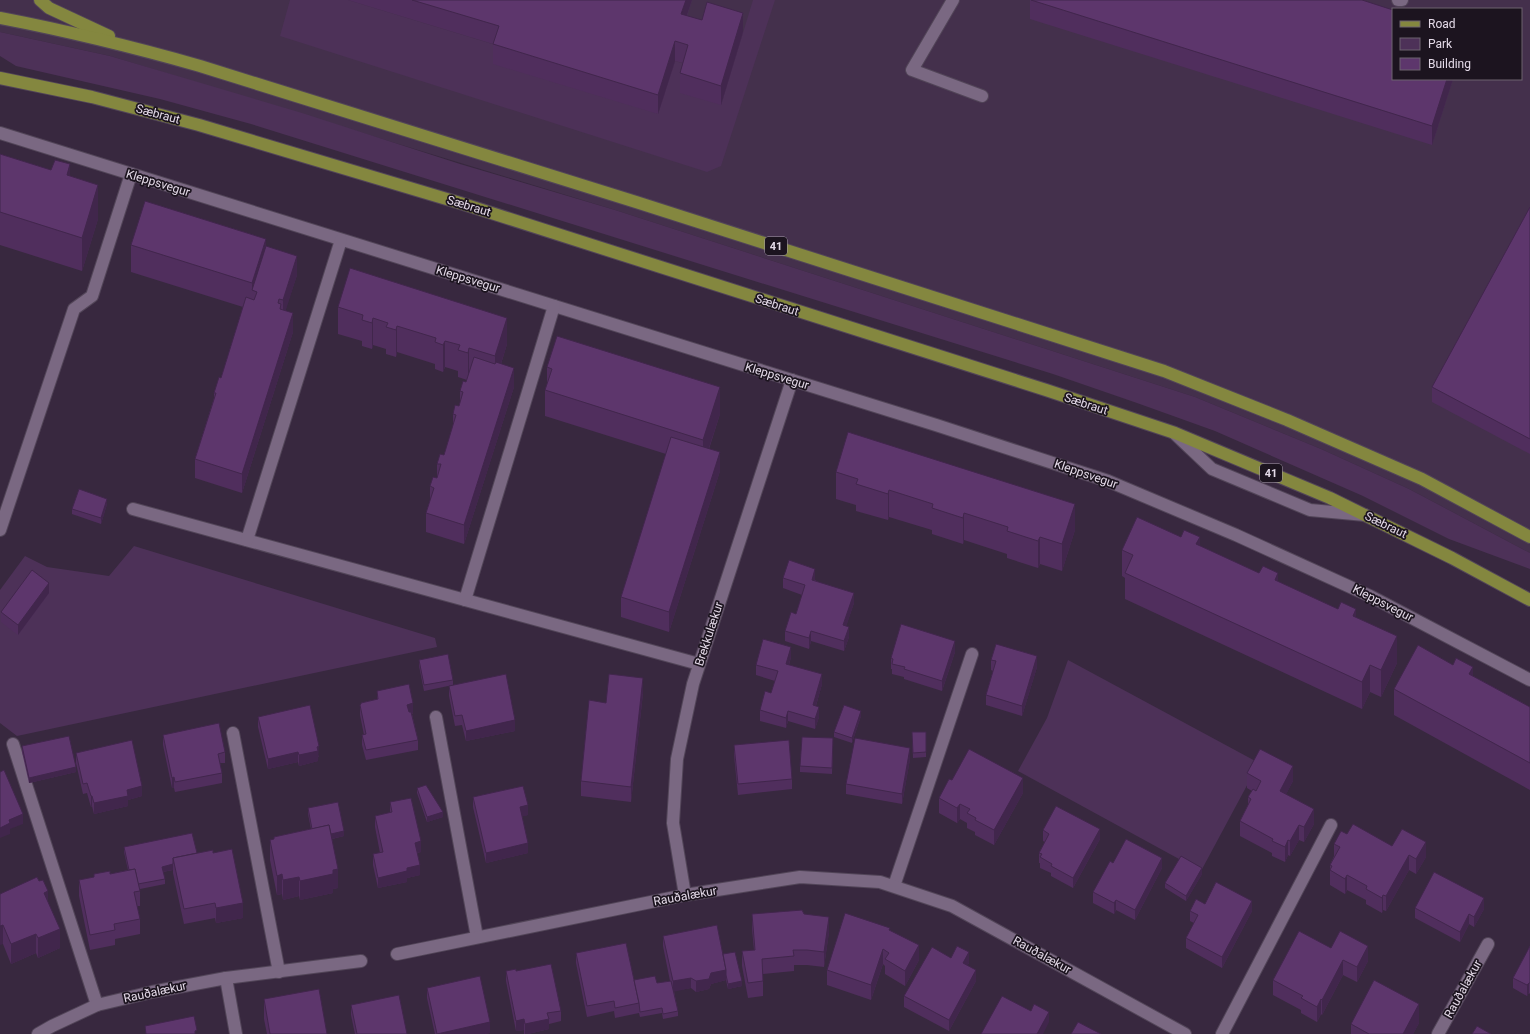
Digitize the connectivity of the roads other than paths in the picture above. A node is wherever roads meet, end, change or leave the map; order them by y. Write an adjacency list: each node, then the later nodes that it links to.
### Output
1 (40, 0): 4 (main road)
2 (953, 0): 6 (street)
3 (0, 18): 4 (main road, 41)
4 (132, 47): 16 (main road, 41)
5 (0, 78): 12 (main road, Sæbraut / 41)
6 (982, 96)
7 (0, 133): 8 (street, Kleppsvegur)
8 (131, 174): 9 (street, Kleppsvegur); 15 (street)
9 (341, 240): 10 (street, Kleppsvegur); 17 (street)
10 (554, 306): 11 (street, Kleppsvegur); 18 (street)
11 (792, 380): 21 (street, Brekkulækur); 22 (street, Kleppsvegur)
12 (1174, 433): 14 (main road, Sæbraut / 41); 14 (street)
13 (133, 509): 17 (street)
14 (1366, 516): 19 (main road, Sæbraut / 41)
15 (0, 530)
16 (1530, 537)
17 (247, 540): 18 (street)
18 (465, 600): 21 (street)
19 (1530, 600)
20 (972, 654): 27 (street)
21 (699, 664): 28 (street, Brekkulækur)
22 (1530, 680)
23 (436, 717): 29 (street)
24 (232, 733): 33 (street)
25 (13, 744): 35 (street)
26 (1331, 825): 39 (street)
27 (894, 886): 28 (street, Rauðalækur); 38 (street, Rauðalækur)
28 (685, 895): 29 (street, Rauðalækur)
29 (477, 937): 31 (street, Rauðalækur)
30 (1488, 944): 40 (street, Rauðalækur)
31 (397, 954)
32 (361, 961): 33 (street, Rauðalækur)
33 (279, 972): 34 (street, Rauðalækur)
34 (226, 978): 35 (street, Rauðalækur); 37 (street)
35 (97, 1005): 36 (street, Rauðalækur)
36 (38, 1034)
37 (236, 1034)
38 (1185, 1034)
39 (1222, 1034)
40 (1438, 1034)

